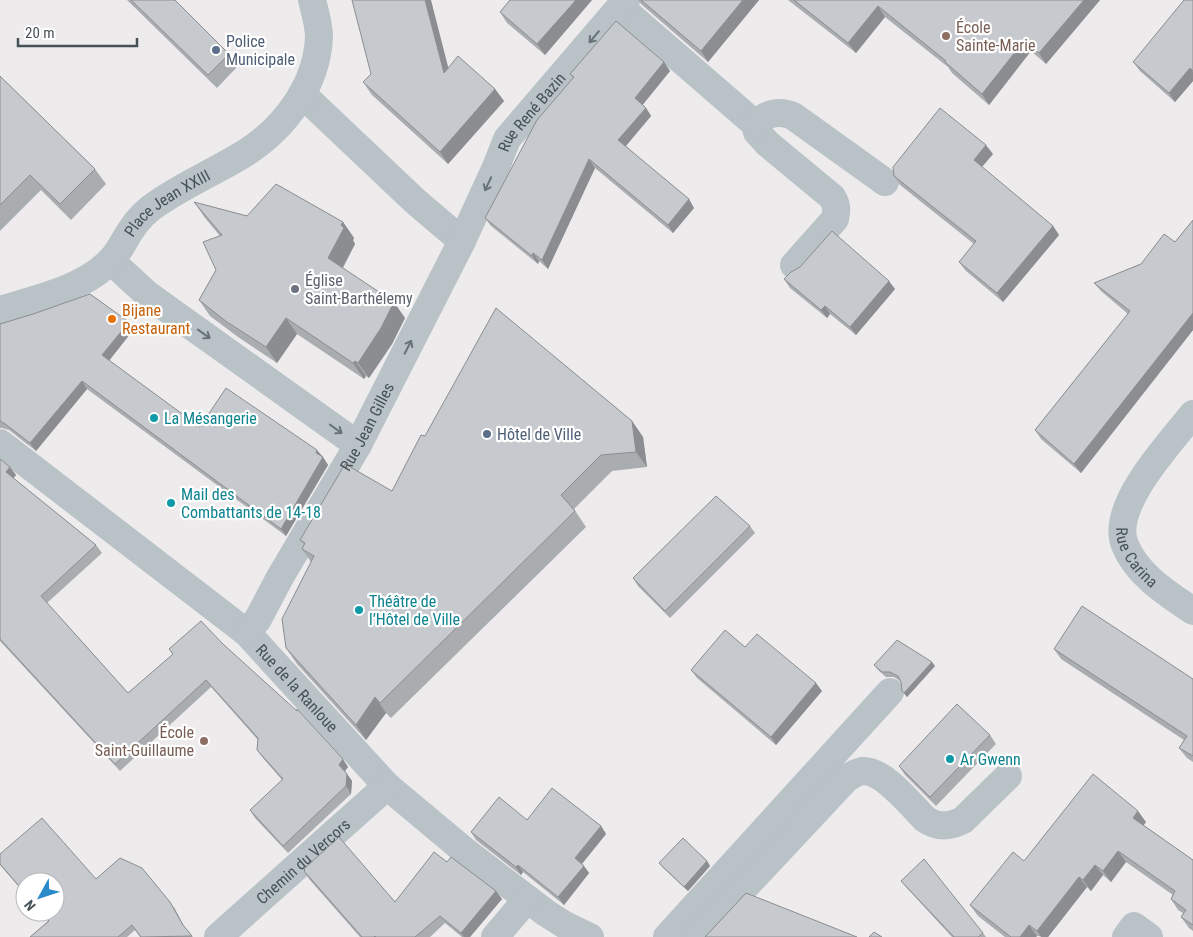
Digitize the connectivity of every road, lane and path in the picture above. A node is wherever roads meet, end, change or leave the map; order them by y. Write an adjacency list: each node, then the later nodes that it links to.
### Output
1 (312, 0): 3 (street, Place Jean XXIII)
2 (623, 4): 4 (street); 6 (street, Rue René Bazin, one-way to 6)
3 (302, 94): 6 (street); 7 (street, Place Jean XXIII)
4 (755, 124): 5 (street); 8 (street)
5 (885, 182)
6 (462, 240): 12 (street, Rue Jean Gilles, one-way to 6)
7 (111, 261): 9 (street, Place Jean XXIII); 12 (street, one-way to 12)
8 (794, 265)
9 (0, 310)
10 (1193, 414): 13 (street, Rue Carina)
11 (0, 443): 14 (street, Rue de la Ranloue)
12 (358, 445): 14 (street, Rue Jean Gilles)
13 (1193, 611)
14 (247, 634): 17 (street, Rue de la Ranloue)
15 (890, 692): 22 (street)
16 (1008, 776): 23 (street)
17 (387, 786): 18 (street, Rue de la Ranloue); 19 (street, Chemin du Vercors)
18 (527, 899): 20 (street); 21 (street, Rue de la Ranloue)
19 (218, 937)
20 (495, 937)
21 (590, 937)
22 (666, 937)
23 (698, 937)
24 (1126, 937): 25 (street)
25 (1149, 937)

